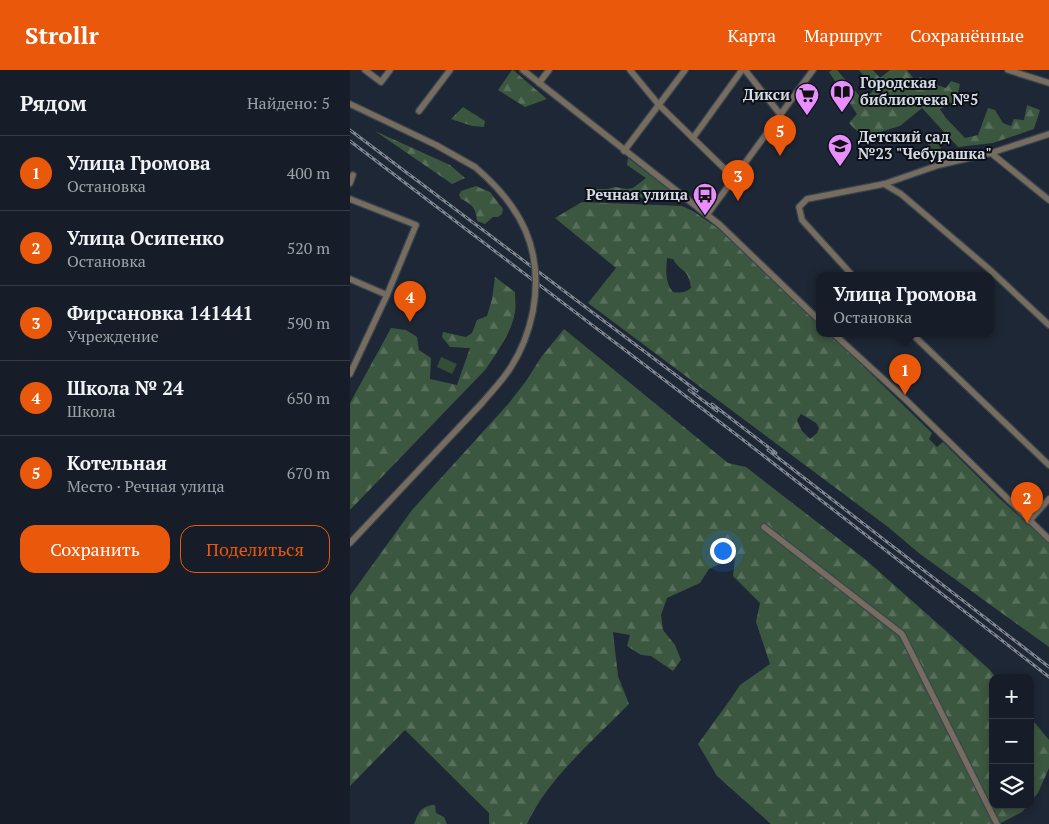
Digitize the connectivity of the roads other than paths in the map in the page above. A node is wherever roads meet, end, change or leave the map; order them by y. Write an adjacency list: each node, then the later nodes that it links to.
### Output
1 (365, 70): 2 (street)
2 (390, 70)
3 (450, 70): 15 (street)
4 (524, 70): 11 (street)
5 (549, 70): 11 (street)
6 (630, 70): 14 (street)
7 (686, 70): 14 (street)
8 (743, 70): 16 (street); 18 (street)
9 (813, 70): 16 (street)
10 (1008, 70): 12 (street)
11 (539, 83): 19 (street)
12 (1049, 83)
13 (350, 104): 43 (street, bridge)
14 (659, 105): 18 (street); 19 (street)
15 (419, 111)
16 (780, 114): 22 (street)
17 (1049, 134): 20 (street)
18 (693, 138): 22 (street)
19 (624, 151): 27 (street)
20 (991, 154): 24 (street); 26 (street)
21 (353, 175): 23 (street)
22 (734, 178): 27 (street)
23 (350, 183)
24 (884, 184): 28 (street); 29 (street)
25 (350, 200): 32 (street)
26 (1049, 200)
27 (707, 215): 33 (street)
28 (849, 272)
29 (992, 272)
30 (994, 274): 34 (street)
31 (350, 279): 32 (street)
32 (387, 295): 37 (street)
33 (816, 317)
34 (1049, 325)
35 (837, 337): 40 (street)
36 (915, 337): 38 (street)
37 (350, 374)
38 (1049, 465)
39 (1049, 500): 40 (street)
40 (1029, 521): 42 (street)
41 (764, 527): 44 (street)
42 (1049, 539)
43 (350, 543)
44 (997, 824)

